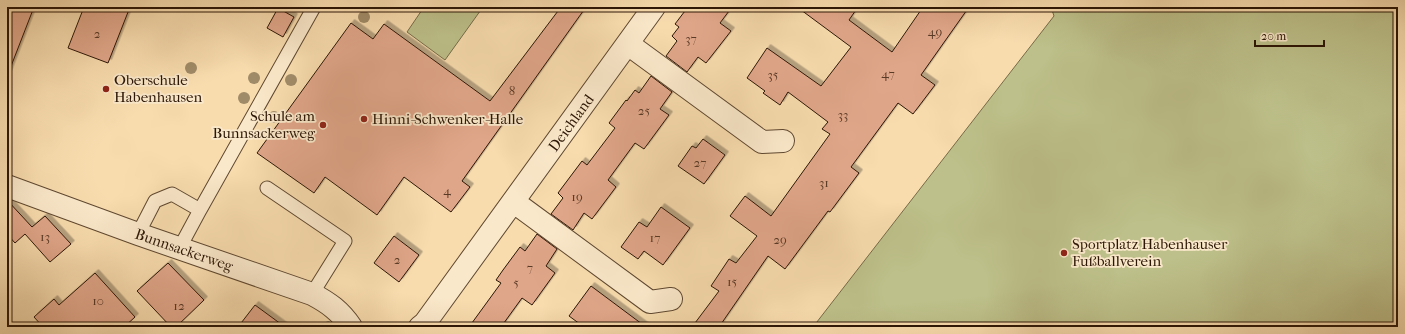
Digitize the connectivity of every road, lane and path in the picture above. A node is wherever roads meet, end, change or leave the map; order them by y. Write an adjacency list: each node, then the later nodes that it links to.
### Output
1 (314, 7): 8 (lane)
2 (654, 7): 3 (street, Deichland)
3 (628, 44): 4 (street); 7 (street, Deichland)
4 (783, 141)
5 (7, 186): 9 (street, Bunnsackerweg)
6 (267, 188): 11 (lane)
7 (514, 202): 12 (street); 14 (street, Deichland)
8 (200, 210): 9 (lane); 10 (lane)
9 (138, 234): 10 (street, Bunnsackerweg)
10 (179, 249): 11 (street, Bunnsackerweg)
11 (312, 294): 13 (street, Bunnsackerweg)
12 (672, 299)
13 (352, 327)
14 (420, 327)

